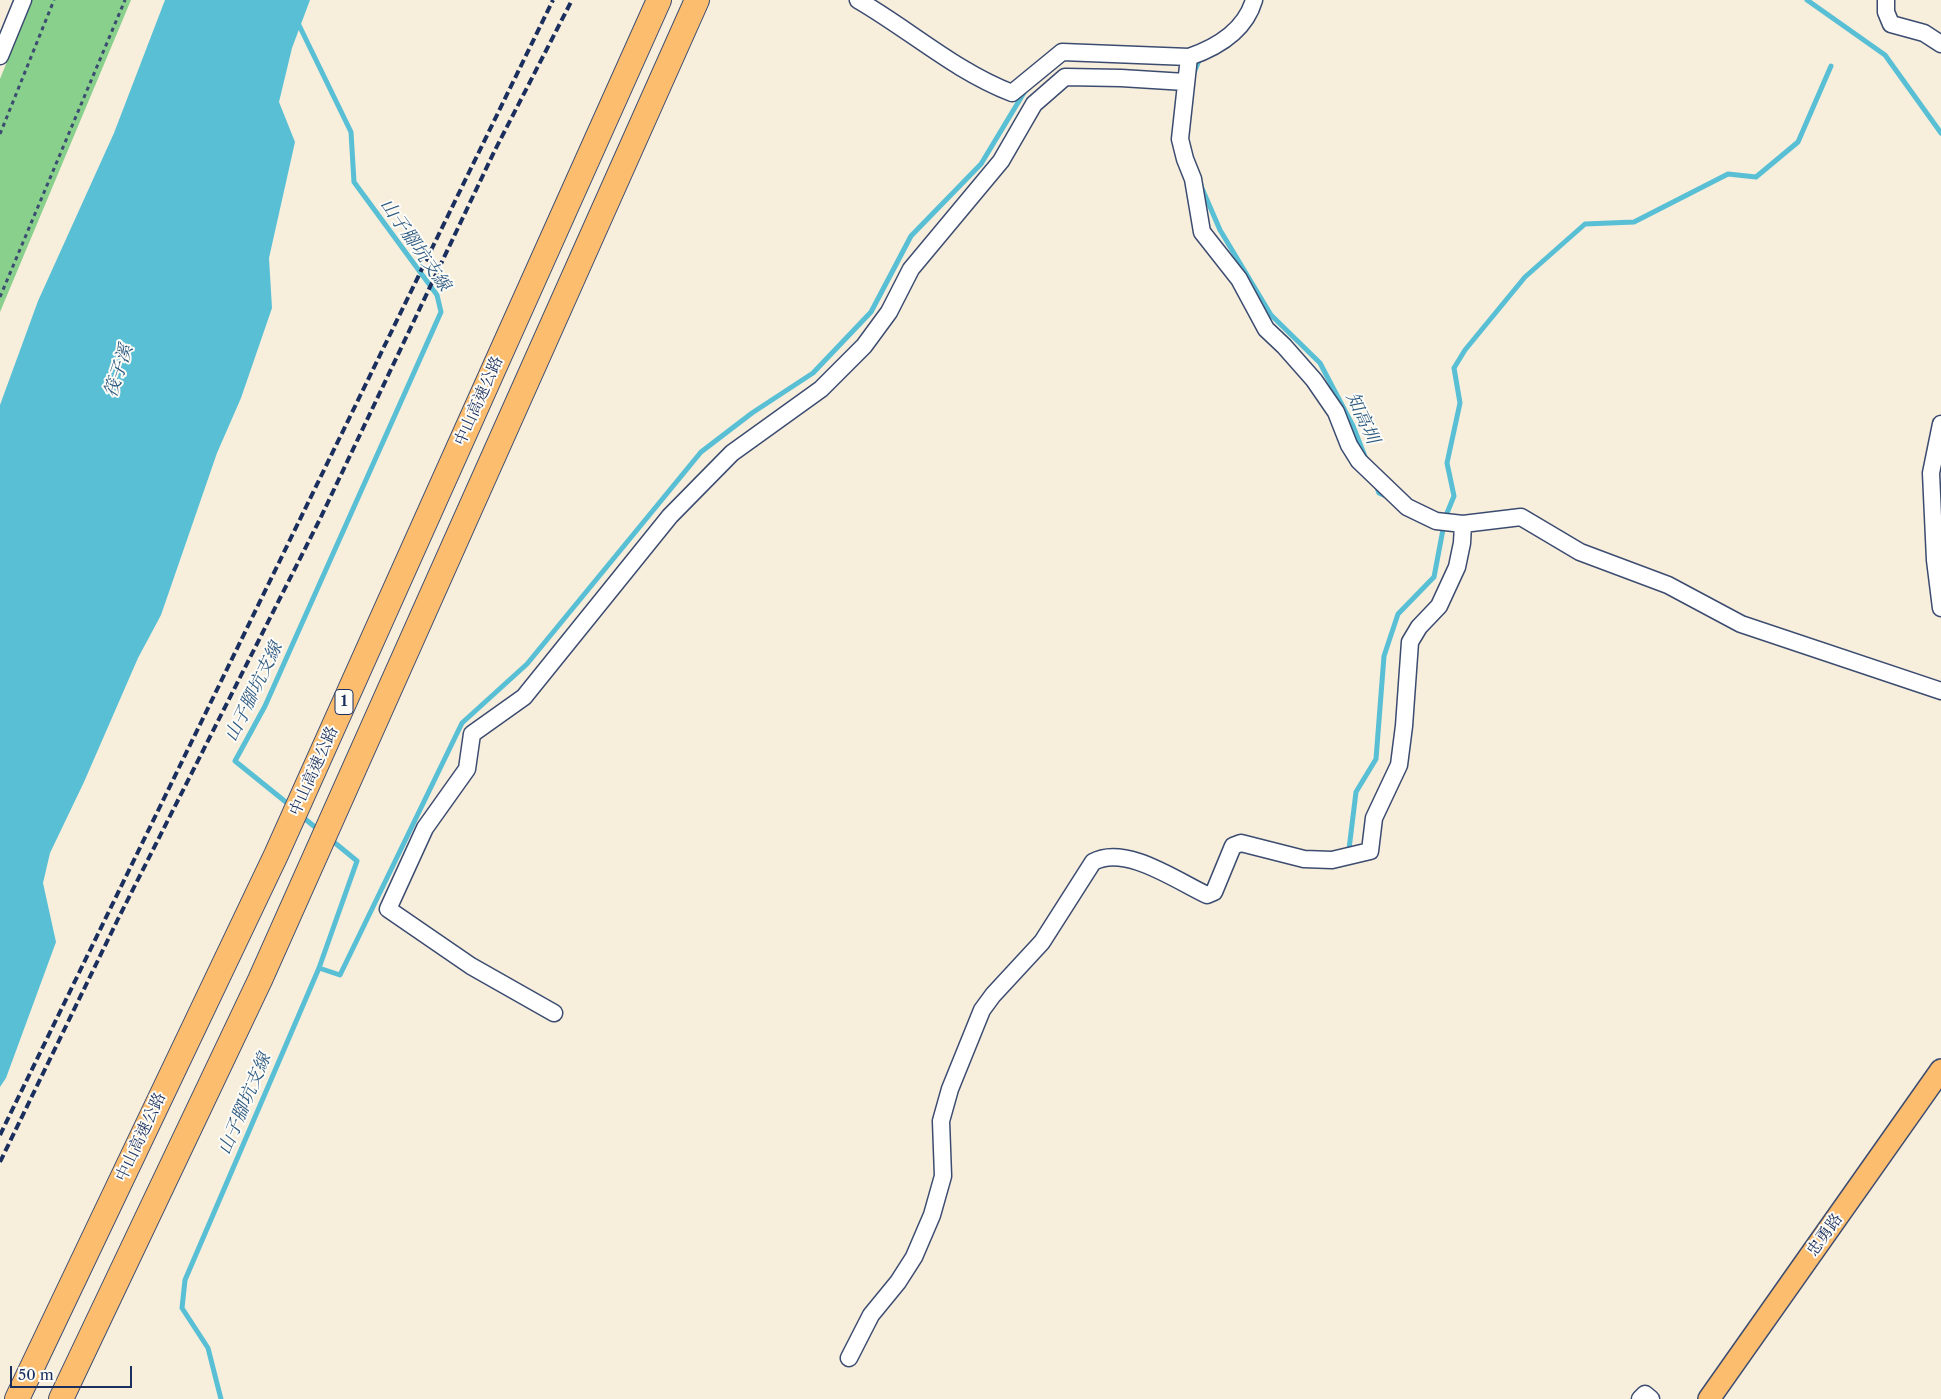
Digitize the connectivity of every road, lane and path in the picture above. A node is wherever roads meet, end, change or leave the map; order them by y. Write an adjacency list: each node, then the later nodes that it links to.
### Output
1 (23, 0): 10 (street)
2 (54, 0): 13 (path)
3 (125, 0): 14 (path)
4 (659, 0): 22 (highway, 中山高速公路 / 1)
5 (697, 0): 23 (highway, 1)
6 (858, 0): 11 (street)
7 (1254, 0): 11 (street)
8 (1886, 0): 9 (street)
9 (1941, 44)
10 (0, 56)
11 (1189, 57): 12 (street)
12 (1185, 82): 16 (street); 19 (street)
13 (0, 134)
14 (0, 297)
15 (1941, 424): 17 (street)
16 (1463, 524): 18 (street); 21 (street)
17 (1941, 608)
18 (1941, 691)
19 (554, 1013)
20 (1941, 1070): 26 (main road, 忠勇路)
21 (849, 1358)
22 (17, 1399)
23 (61, 1399)
24 (1640, 1399): 25 (street)
25 (1651, 1399)
26 (1709, 1399)

